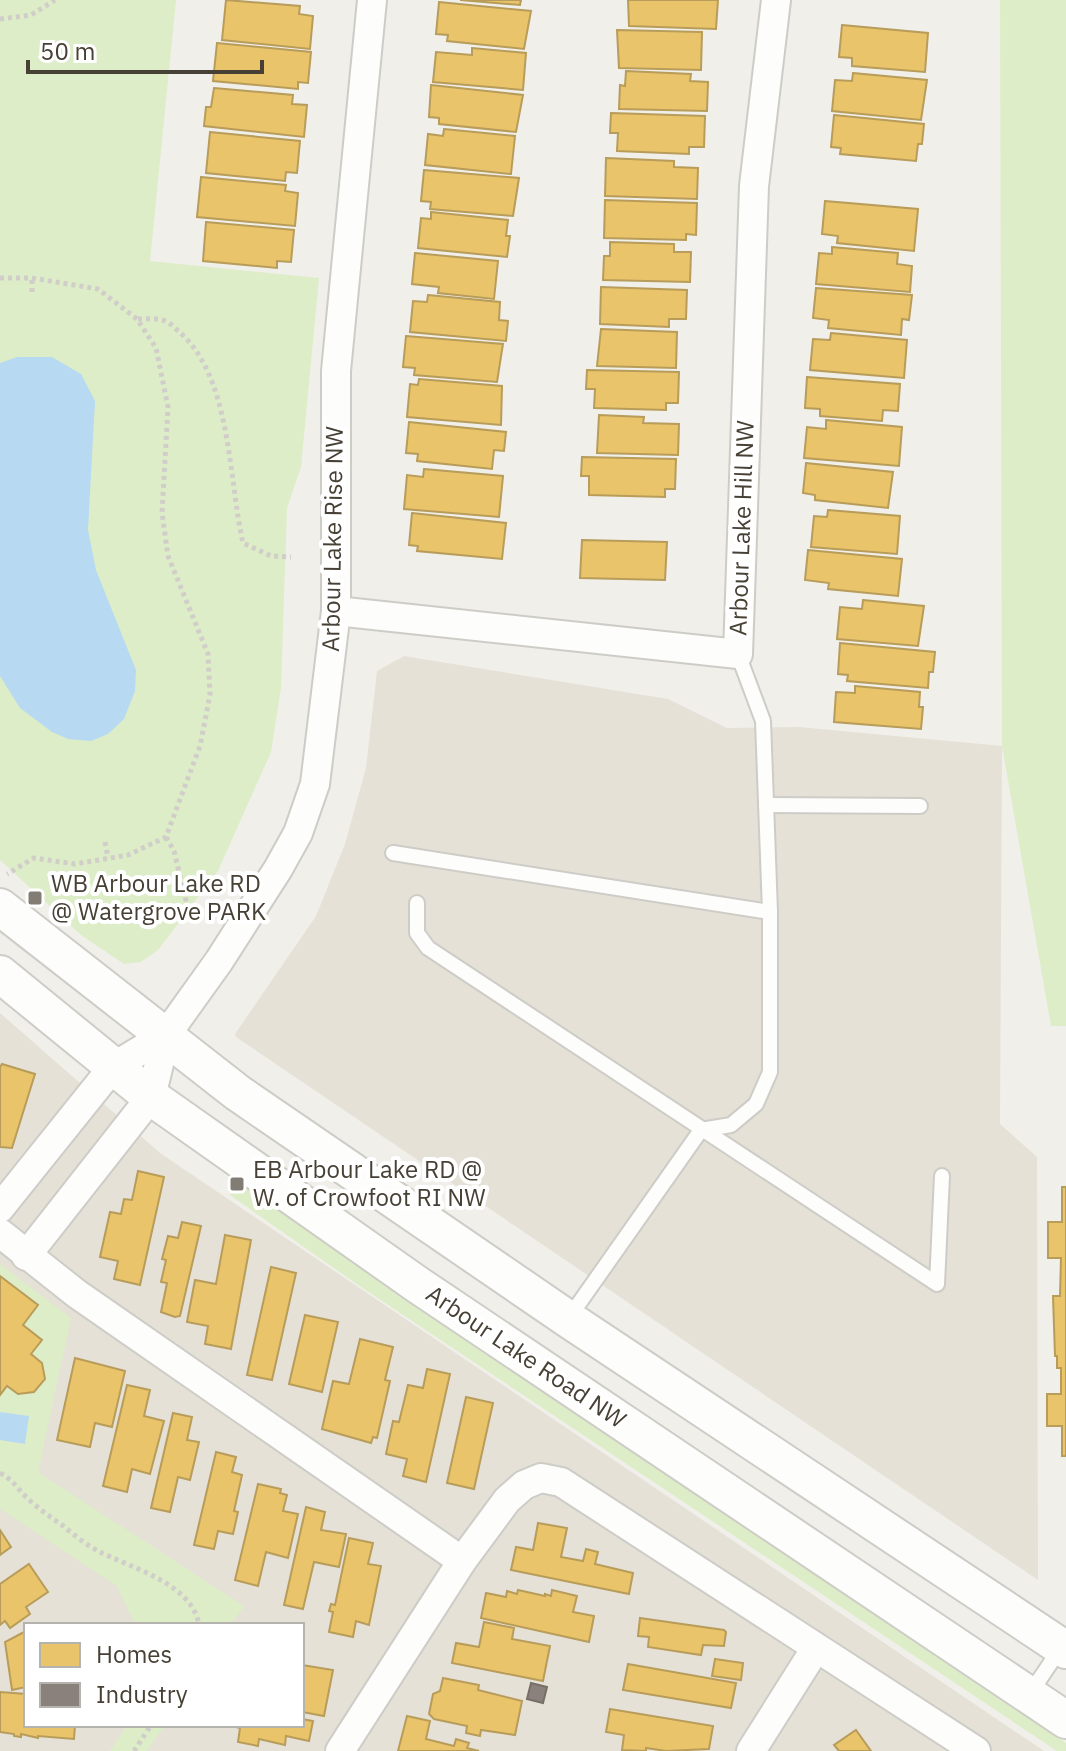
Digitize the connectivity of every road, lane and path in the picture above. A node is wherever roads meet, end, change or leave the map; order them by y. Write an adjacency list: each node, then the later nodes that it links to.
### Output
1 (55, 0): 4 (path)
2 (372, 0): 10 (street, Arbour Lake Rise NW)
3 (776, 0): 11 (street, Arbour Lake Hill NW)
4 (0, 19)
5 (0, 278): 6 (path)
6 (32, 278): 7 (path); 8 (path)
7 (32, 292)
8 (137, 319): 9 (path); 14 (path)
9 (291, 557)
10 (336, 611): 11 (street, Arbour Lake Hill NW); 24 (street, Arbour Lake Rise NW)
11 (738, 654): 12 (lane)
12 (766, 805): 13 (lane); 21 (lane)
13 (920, 806)
14 (166, 837): 17 (path); 22 (path)
15 (105, 842): 17 (path)
16 (393, 853): 21 (lane)
17 (108, 858): 18 (path)
18 (0, 879)
19 (417, 903): 27 (lane)
20 (0, 907): 24 (street)
21 (770, 912): 27 (lane)
22 (190, 917)
23 (0, 974): 25 (street, Arbour Lake Road NW)
24 (166, 1035): 25 (street); 26 (street); 32 (street)
25 (113, 1067): 26 (street, Arbour Lake Road NW); 29 (street)
26 (151, 1097): 31 (street); 38 (street, Arbour Lake Road NW)
27 (701, 1130): 28 (lane); 32 (lane)
28 (942, 1176)
29 (0, 1208)
30 (0, 1233): 31 (street)
31 (26, 1256): 34 (street)
32 (568, 1319): 36 (street)
33 (0, 1473): 35 (path)
34 (462, 1561): 37 (street); 42 (street)
35 (199, 1623)
36 (1064, 1645): 38 (lane)
37 (816, 1648): 43 (street); 44 (street)
38 (1029, 1695): 39 (street, Arbour Lake Road NW)
39 (1066, 1720)
40 (150, 1727): 41 (path)
41 (134, 1751)
42 (340, 1751)
43 (751, 1751)
44 (976, 1751)

